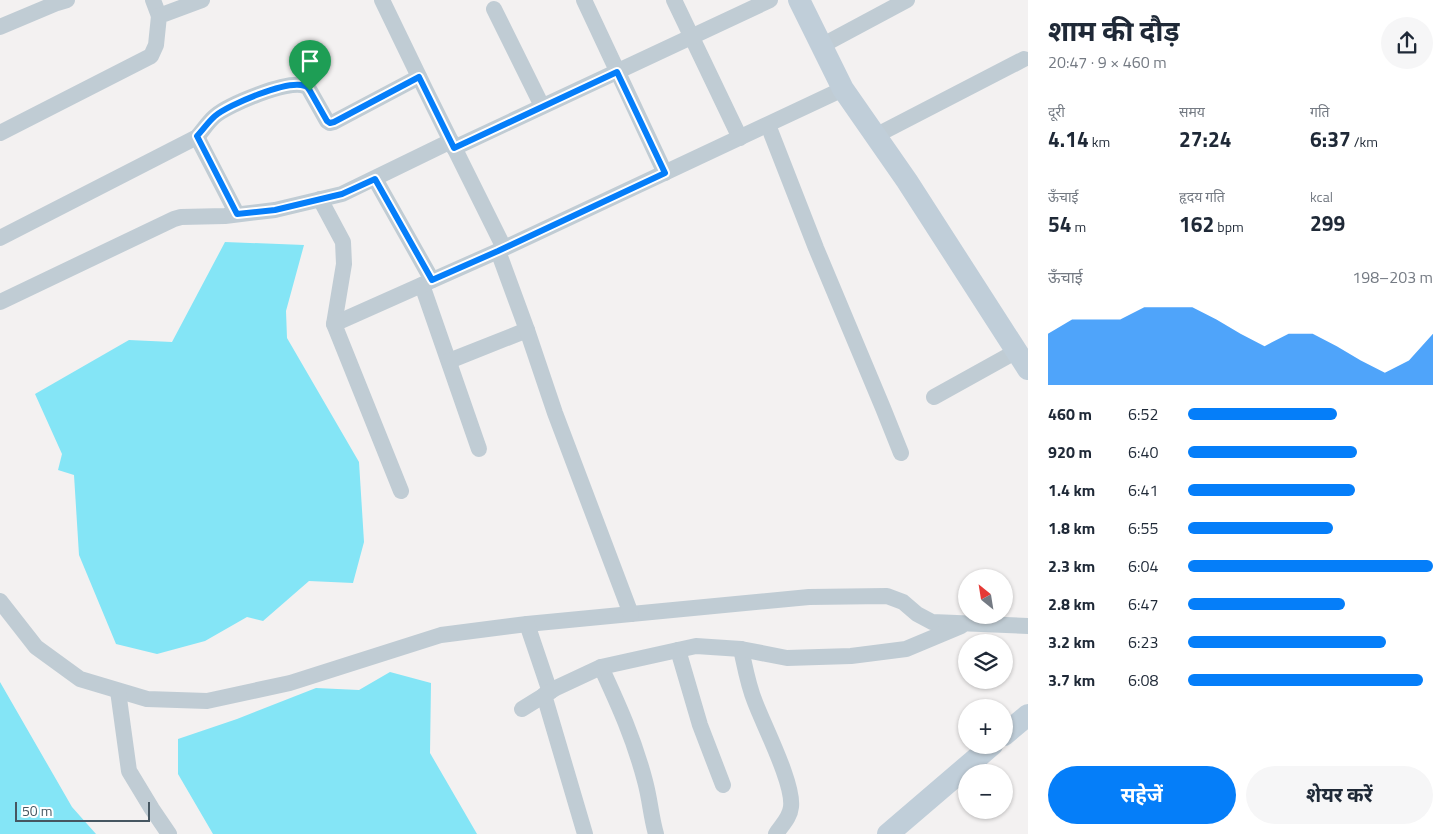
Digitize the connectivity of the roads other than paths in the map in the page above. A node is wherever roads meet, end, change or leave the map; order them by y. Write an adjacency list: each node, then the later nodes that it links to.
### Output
1 (67, 0): 12 (street)
2 (153, 0): 11 (street)
3 (202, 0): 11 (street)
4 (382, 0): 17 (street)
5 (584, 0): 16 (street)
6 (674, 0): 13 (street)
7 (770, 0): 13 (street)
8 (800, 0): 14 (street)
9 (907, 0): 14 (street)
10 (494, 9): 19 (street)
11 (160, 16): 21 (street)
12 (0, 27)
13 (692, 37): 16 (street); 24 (street)
14 (821, 46): 18 (street)
15 (1024, 58): 23 (street)
16 (617, 72): 19 (street); 26 (street)
17 (419, 77): 22 (street); 25 (street)
18 (844, 90): 20 (street); 23 (street)
19 (542, 106): 25 (street)
20 (768, 125): 24 (street); 40 (street)
21 (0, 133)
22 (197, 136): 29 (street); 30 (street)
23 (875, 136): 36 (street)
24 (740, 138): 26 (street)
25 (452, 145): 27 (street); 31 (street)
26 (665, 173): 31 (street)
27 (375, 179): 28 (street); 32 (street)
28 (320, 199): 29 (street); 34 (street)
29 (237, 214): 33 (street)
30 (0, 238)
31 (501, 250): 32 (street); 35 (street)
32 (427, 283): 34 (street); 37 (street)
33 (0, 302)
34 (334, 324): 41 (street)
35 (527, 330): 37 (street); 43 (street)
36 (1022, 360): 38 (street)
37 (449, 361): 39 (street)
38 (934, 397)
39 (479, 449)
40 (901, 453)
41 (401, 491)
42 (0, 601): 51 (street)
43 (632, 614): 44 (street); 45 (street)
44 (527, 624): 51 (street); 52 (street)
45 (958, 624)
46 (966, 624): 47 (street); 48 (street)
47 (1028, 626)
48 (741, 649): 49 (street); 61 (street)
49 (678, 650): 50 (street); 57 (street)
50 (601, 667): 52 (street); 60 (street)
51 (118, 691): 58 (street)
52 (547, 694): 53 (street); 59 (street)
53 (522, 709)
54 (1028, 715): 55 (street)
55 (1013, 728)
56 (981, 754): 62 (street)
57 (723, 785)
58 (169, 834)
59 (585, 834)
60 (656, 834)
61 (776, 834)
62 (888, 834)

